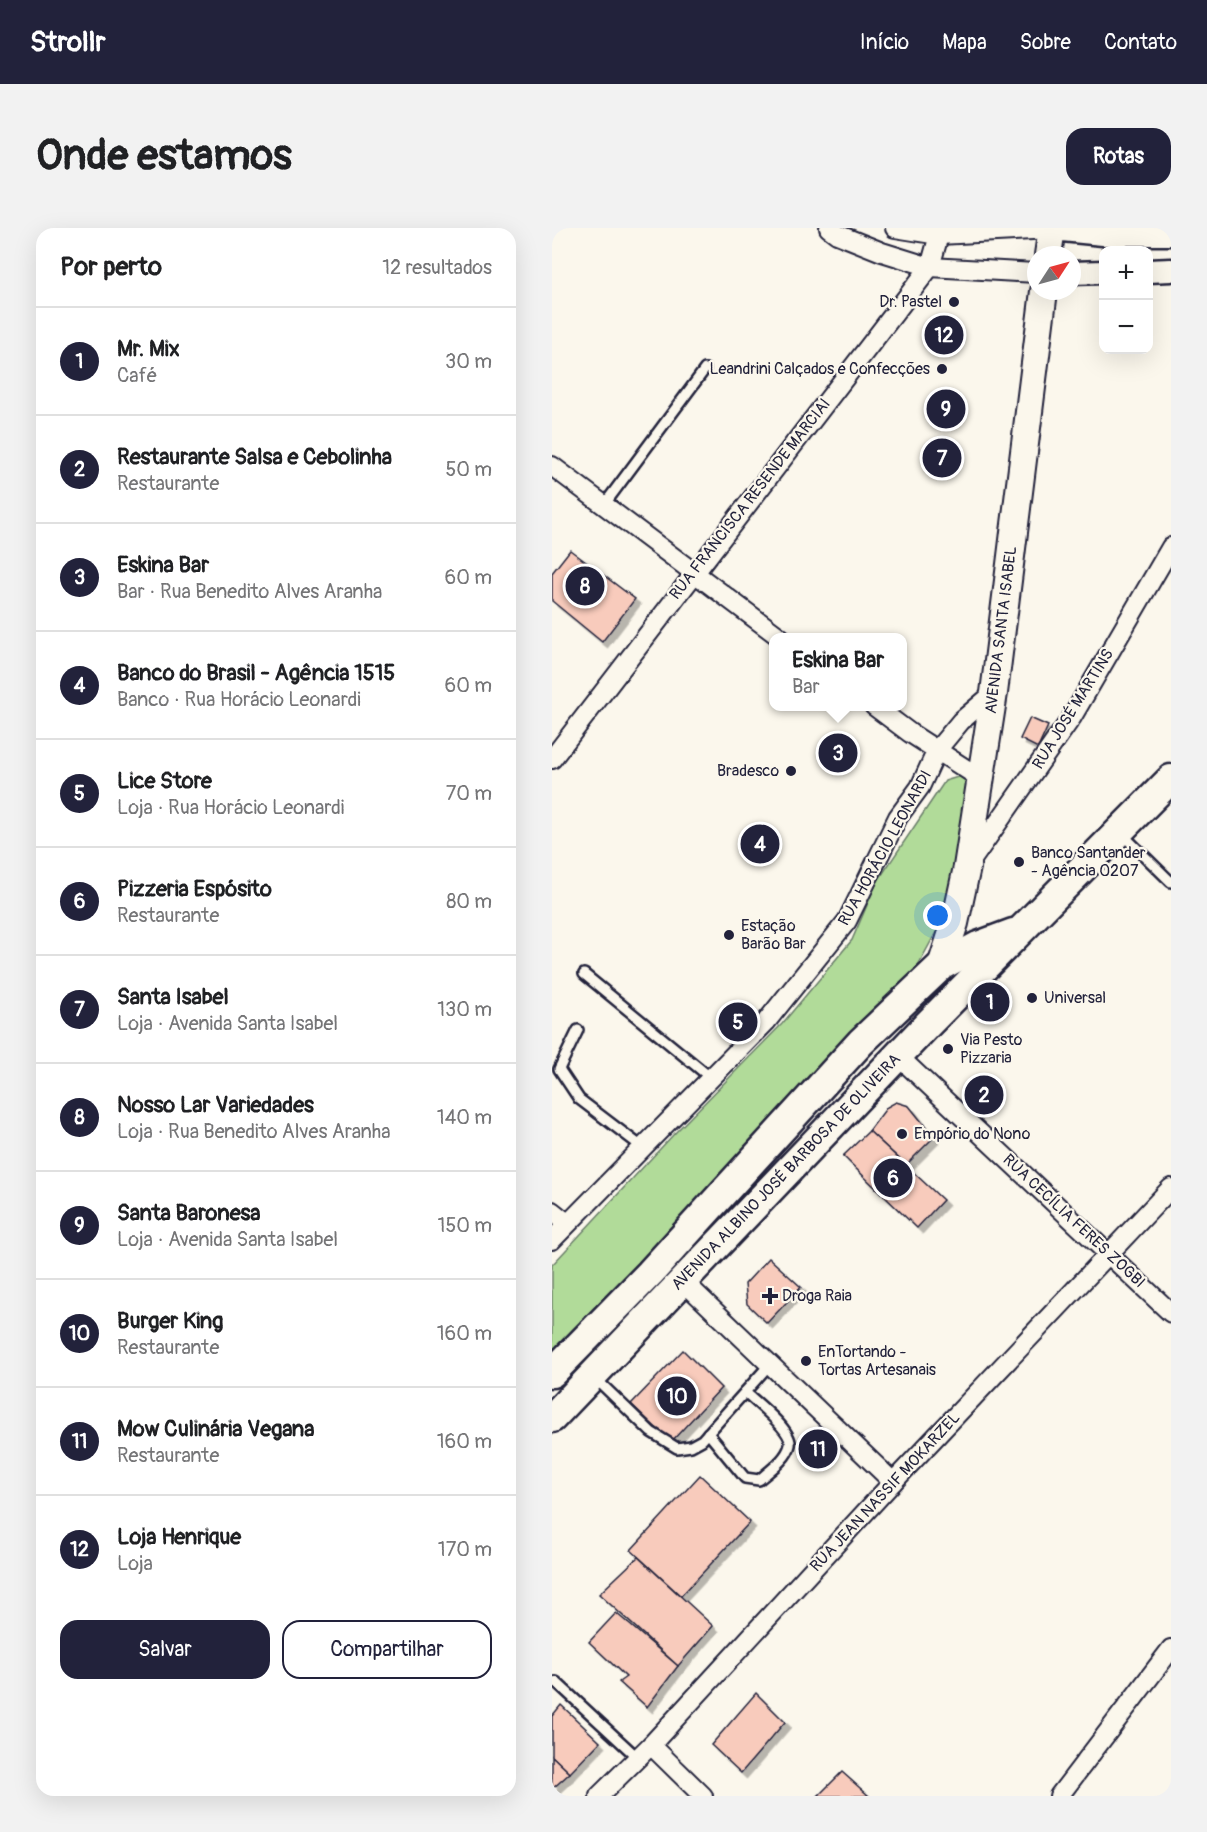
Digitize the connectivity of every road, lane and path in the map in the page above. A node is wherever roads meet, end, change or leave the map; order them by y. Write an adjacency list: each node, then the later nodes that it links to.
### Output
1 (828, 228): 7 (street)
2 (895, 228): 5 (street)
3 (1052, 228): 4 (street); 5 (street); 6 (main road)
4 (1171, 234)
5 (939, 235): 7 (street, RUA FRANCISCA RESENDE MARCIAI)
6 (1049, 246)
7 (930, 267): 10 (street); 18 (street, RUA FRANCISCA RESENDE MARCIAI)
8 (1171, 270): 9 (street)
9 (1153, 271)
10 (1027, 272)
11 (1099, 272): 12 (street)
12 (1081, 273)
13 (1043, 300): 20 (main road, AVENIDA SANTA ISABEL)
14 (705, 369): 16 (lane)
15 (552, 466): 16 (street)
16 (604, 505): 18 (street)
17 (1171, 547): 27 (street, RUA JOSÉ MARTINS)
18 (694, 572): 19 (street); 23 (street, RUA FRANCISCA RESENDE MARCIAI)
19 (775, 633)
20 (994, 693): 22 (street, RUA HORÁCIO LEONARDI); 24 (main road, AVENIDA SANTA ISABEL)
21 (881, 711): 22 (street)
22 (938, 750): 24 (street); 35 (street, RUA HORÁCIO LEONARDI)
23 (552, 759)
24 (980, 778): 27 (main road, AVENIDA SANTA ISABEL)
25 (1171, 779): 26 (main road, AVENIDA ALBINO JOSÉ BARBOSA DE OLIVEIRA)
26 (1119, 832): 28 (lane); 29 (main road, AVENIDA ALBINO JOSÉ BARBOSA DE OLIVEIRA)
27 (967, 867): 30 (main road, AVENIDA SANTA ISABEL)
28 (1171, 882)
29 (1023, 929): 30 (main road, AVENIDA ALBINO JOSÉ BARBOSA DE OLIVEIRA); 32 (main road, AVENIDA ALBINO JOSÉ BARBOSA DE OLIVEIRA)
30 (941, 966): 32 (main road); 45 (main road, AVENIDA ALBINO JOSÉ BARBOSA DE OLIVEIRA)
31 (584, 974): 35 (lane)
32 (928, 1024): 34 (main road, AVENIDA ALBINO JOSÉ BARBOSA DE OLIVEIRA)
33 (578, 1030): 36 (lane)
34 (898, 1056): 41 (street, RUA CECÍLIA FERES ZOGBI); 42 (main road, AVENIDA ALBINO JOSÉ BARBOSA DE OLIVEIRA)
35 (711, 1078): 36 (street, RUA HORÁCIO LEONARDI)
36 (642, 1147): 39 (street, RUA HORÁCIO LEONARDI)
37 (1171, 1188): 41 (street, RUA JEAN NASSIF MOKARZEL)
38 (552, 1211): 39 (street)
39 (567, 1222): 40 (street, RUA HORÁCIO LEONARDI)
40 (552, 1240)
41 (1110, 1255): 43 (street, RUA CECÍLIA FERES ZOGBI); 50 (street, RUA JEAN NASSIF MOKARZEL)
42 (683, 1281): 44 (street); 46 (main road, AVENIDA ALBINO JOSÉ BARBOSA DE OLIVEIRA)
43 (1171, 1313)
44 (770, 1364): 47 (lane); 50 (street)
45 (552, 1373)
46 (593, 1376): 48 (main road, AVENIDA ALBINO JOSÉ BARBOSA DE OLIVEIRA); 49 (lane)
47 (746, 1392): 49 (lane); 49 (lane)
48 (552, 1418)
49 (708, 1433)
50 (893, 1482): 53 (street, RUA JEAN NASSIF MOKARZEL)
51 (1171, 1649): 57 (street)
52 (556, 1682): 54 (lane)
53 (651, 1745): 54 (street, RUA JEAN NASSIF MOKARZEL); 56 (street)
54 (638, 1758): 55 (street, RUA JEAN NASSIF MOKARZEL)
55 (599, 1796)
56 (703, 1796)
57 (1059, 1796)

